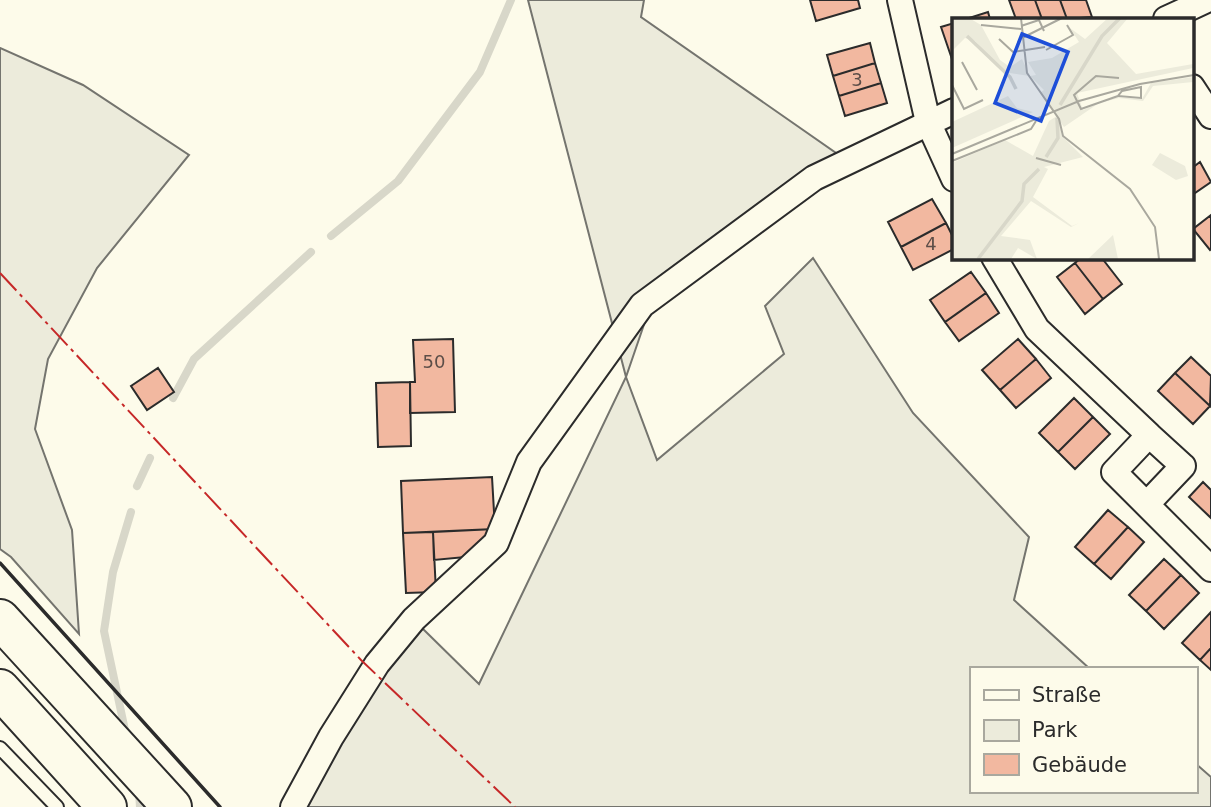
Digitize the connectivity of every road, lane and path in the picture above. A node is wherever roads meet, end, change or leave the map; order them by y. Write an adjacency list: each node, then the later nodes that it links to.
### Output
1 (900, 0): 7 (street)
2 (1207, 0): 3 (street)
3 (1168, 18)
4 (1194, 90): 6 (street)
5 (952, 112): 7 (street)
6 (1211, 116)
7 (928, 122): 8 (street); 19 (street)
8 (952, 175)
9 (995, 259): 10 (street)
10 (1149, 435): 11 (street); 11 (street)
11 (1147, 504): 12 (street)
12 (1211, 569)
13 (1, 620): 18 (highway)
14 (0, 689): 17 (highway)
15 (0, 748): 16 (lane)
16 (57, 807)
17 (107, 807)
18 (172, 807)
19 (293, 807)

